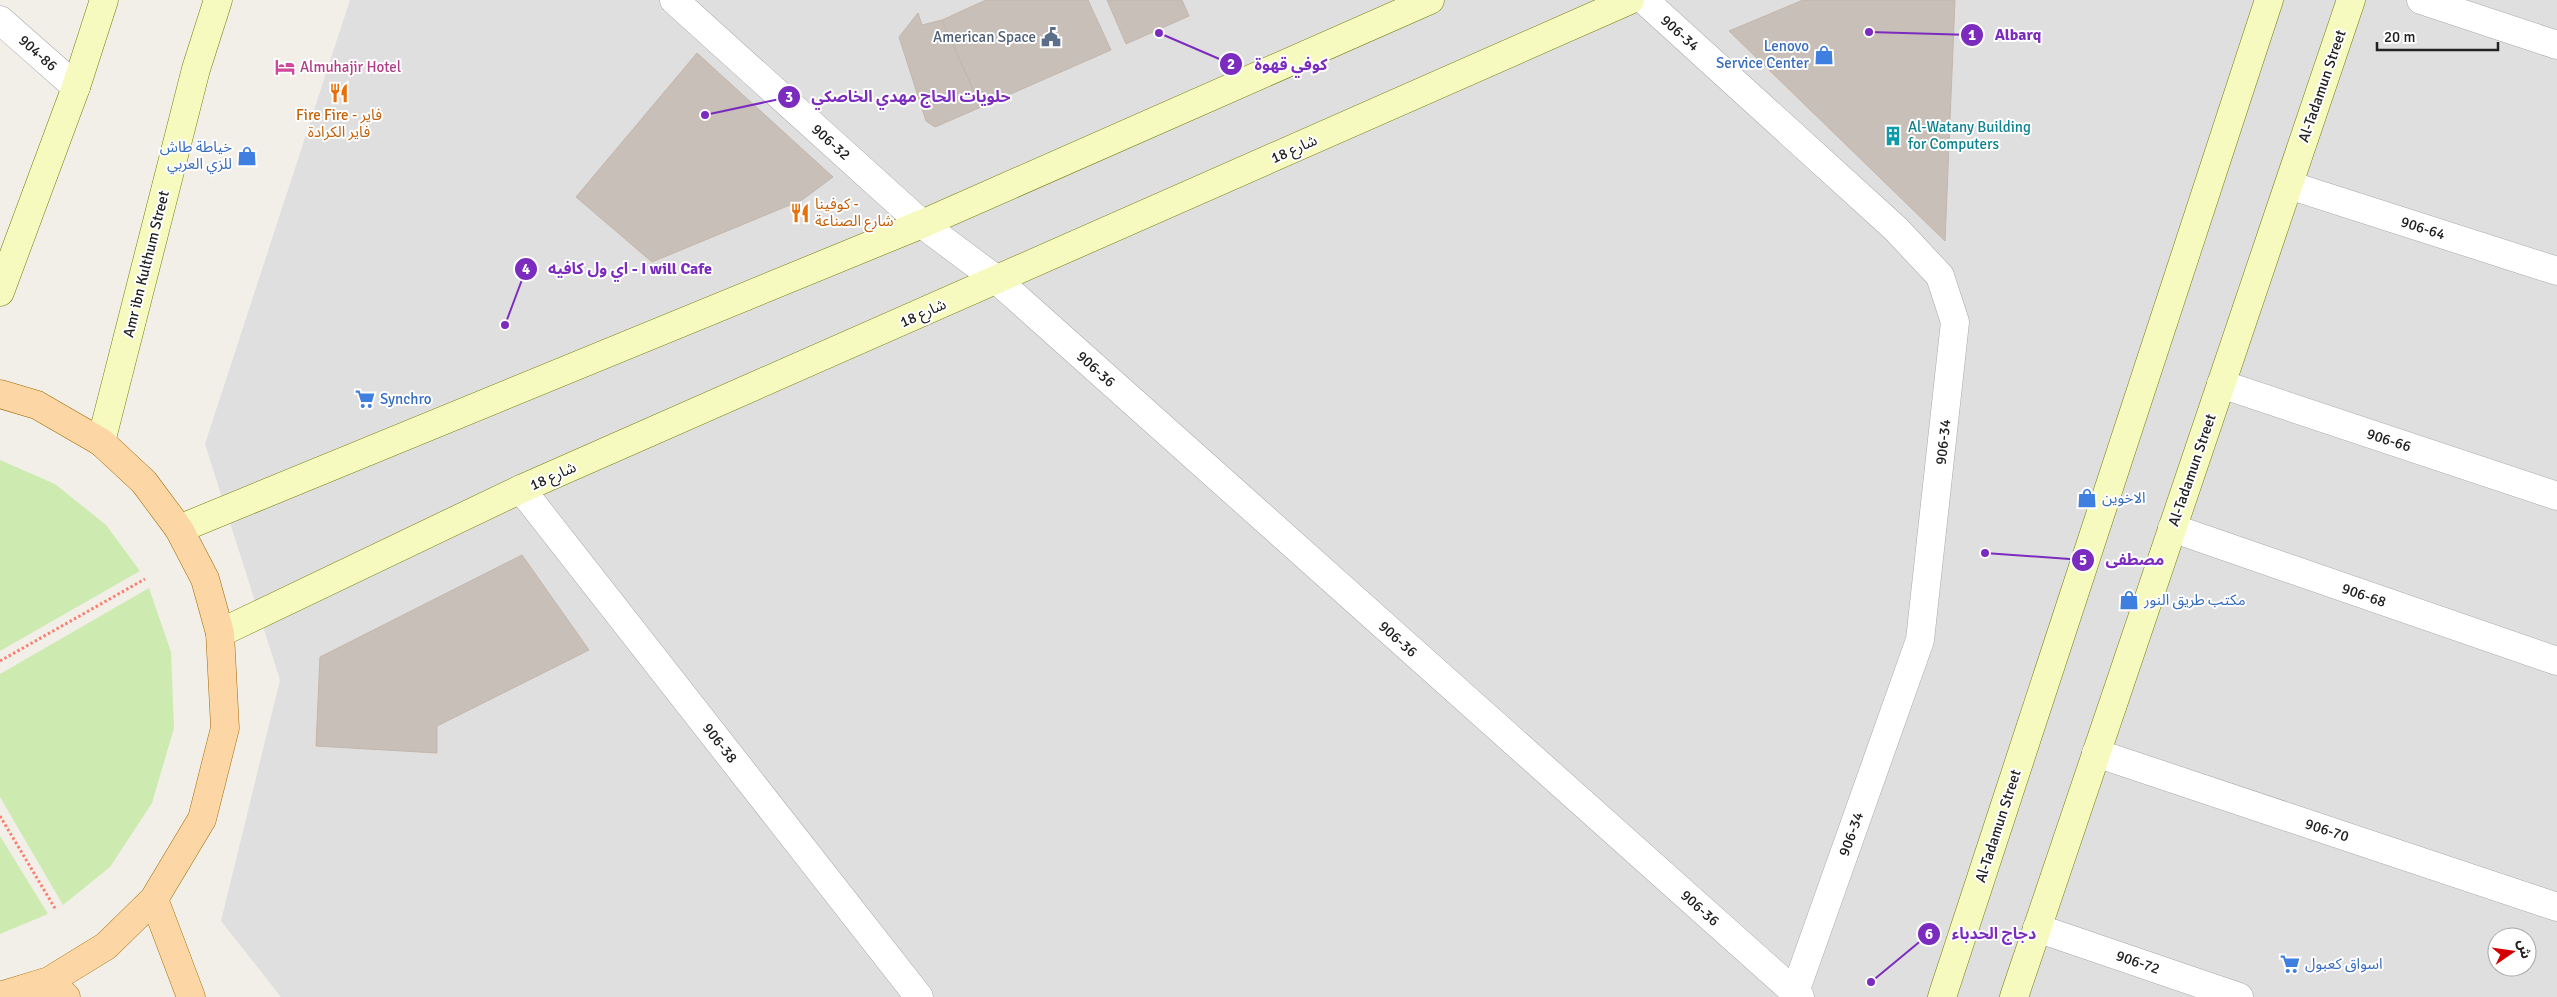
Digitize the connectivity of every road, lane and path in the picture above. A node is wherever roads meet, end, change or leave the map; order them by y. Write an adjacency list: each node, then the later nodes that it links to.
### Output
1 (104, 0): 12 (street)
2 (218, 0): 20 (street, Amr ibn Kulthum Street)
3 (674, 0): 14 (street, 906-32)
4 (1430, 0): 14 (street)
5 (1630, 0): 16 (street, شارع 18)
6 (1644, 0): 36 (street, 906-34)
7 (2270, 0): 40 (street, Al-Tadamun Street)
8 (2351, 0): 13 (street, Al-Tadamun Street)
9 (2421, 0): 11 (street)
10 (0, 20): 12 (street, 904-86)
11 (2557, 45)
12 (76, 87): 17 (street)
13 (2288, 185): 15 (street, 906-64); 18 (street, Al-Tadamun Street)
14 (922, 224): 16 (street, 906-32); 24 (street)
15 (2557, 271)
16 (997, 280): 21 (street, شارع 18); 36 (street, 906-36)
17 (0, 292)
18 (2221, 384): 22 (street, 906-66); 23 (street, Al-Tadamun Street)
19 (0, 394): 20 (main road)
20 (101, 442): 24 (main road)
21 (521, 490): 26 (street, شارع 18); 39 (street, 906-38)
22 (2557, 496)
23 (2172, 528): 28 (street, 906-68); 29 (street, Al-Tadamun Street)
24 (179, 529): 26 (main road)
25 (145, 579): 27 (path)
26 (220, 633): 31 (main road)
27 (0, 661)
28 (2557, 661)
29 (2096, 753): 32 (street, 906-70); 34 (street, Al-Tadamun Street)
30 (0, 816): 33 (path)
31 (154, 899): 35 (main road); 38 (main road)
32 (2557, 907)
33 (56, 910)
34 (2037, 928): 41 (street, Al-Tadamun Street); 42 (street, 906-72)
35 (57, 989): 37 (main road)
36 (1797, 995)
37 (0, 996)
38 (190, 997)
39 (919, 997)
40 (1942, 997)
41 (2014, 997)
42 (2239, 997)

